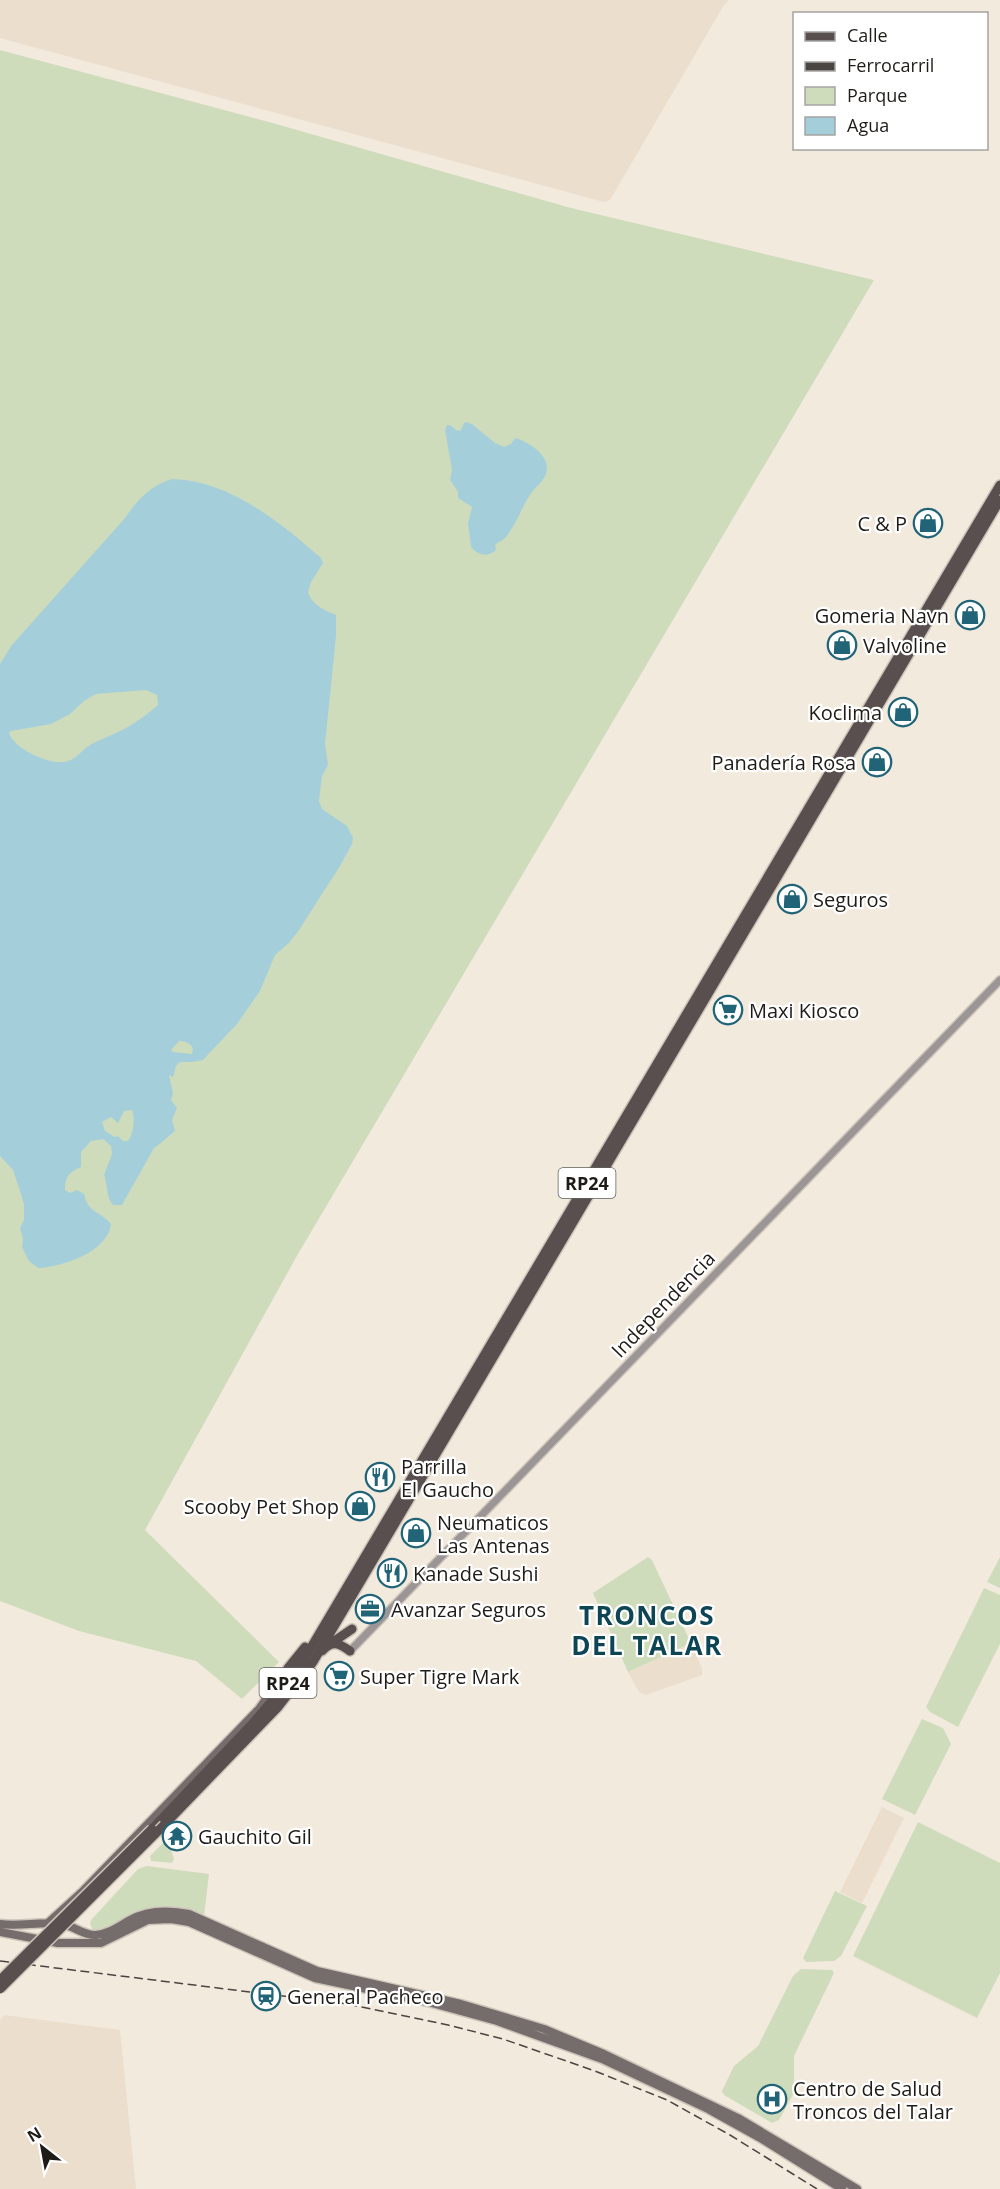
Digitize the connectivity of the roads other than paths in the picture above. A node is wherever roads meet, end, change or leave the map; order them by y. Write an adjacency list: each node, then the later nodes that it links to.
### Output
1 (1000, 485): 4 (main road, RP24)
2 (1000, 500): 8 (main road, RP24)
3 (1000, 980): 7 (street, Independencia)
4 (326, 1621): 9 (main road); 14 (main road, RP24, bridge)
5 (352, 1629): 6 (main road)
6 (330, 1644): 7 (main road); 8 (main road)
7 (350, 1651)
8 (313, 1662): 15 (main road, RP24, bridge)
9 (288, 1668): 10 (main road)
10 (48, 1923): 11 (main road); 13 (main road); 17 (main road)
11 (0, 1924)
12 (0, 1932): 13 (main road)
13 (44, 1941): 16 (main road)
14 (0, 1980)
15 (0, 1989)
16 (842, 2189)
17 (857, 2189)

